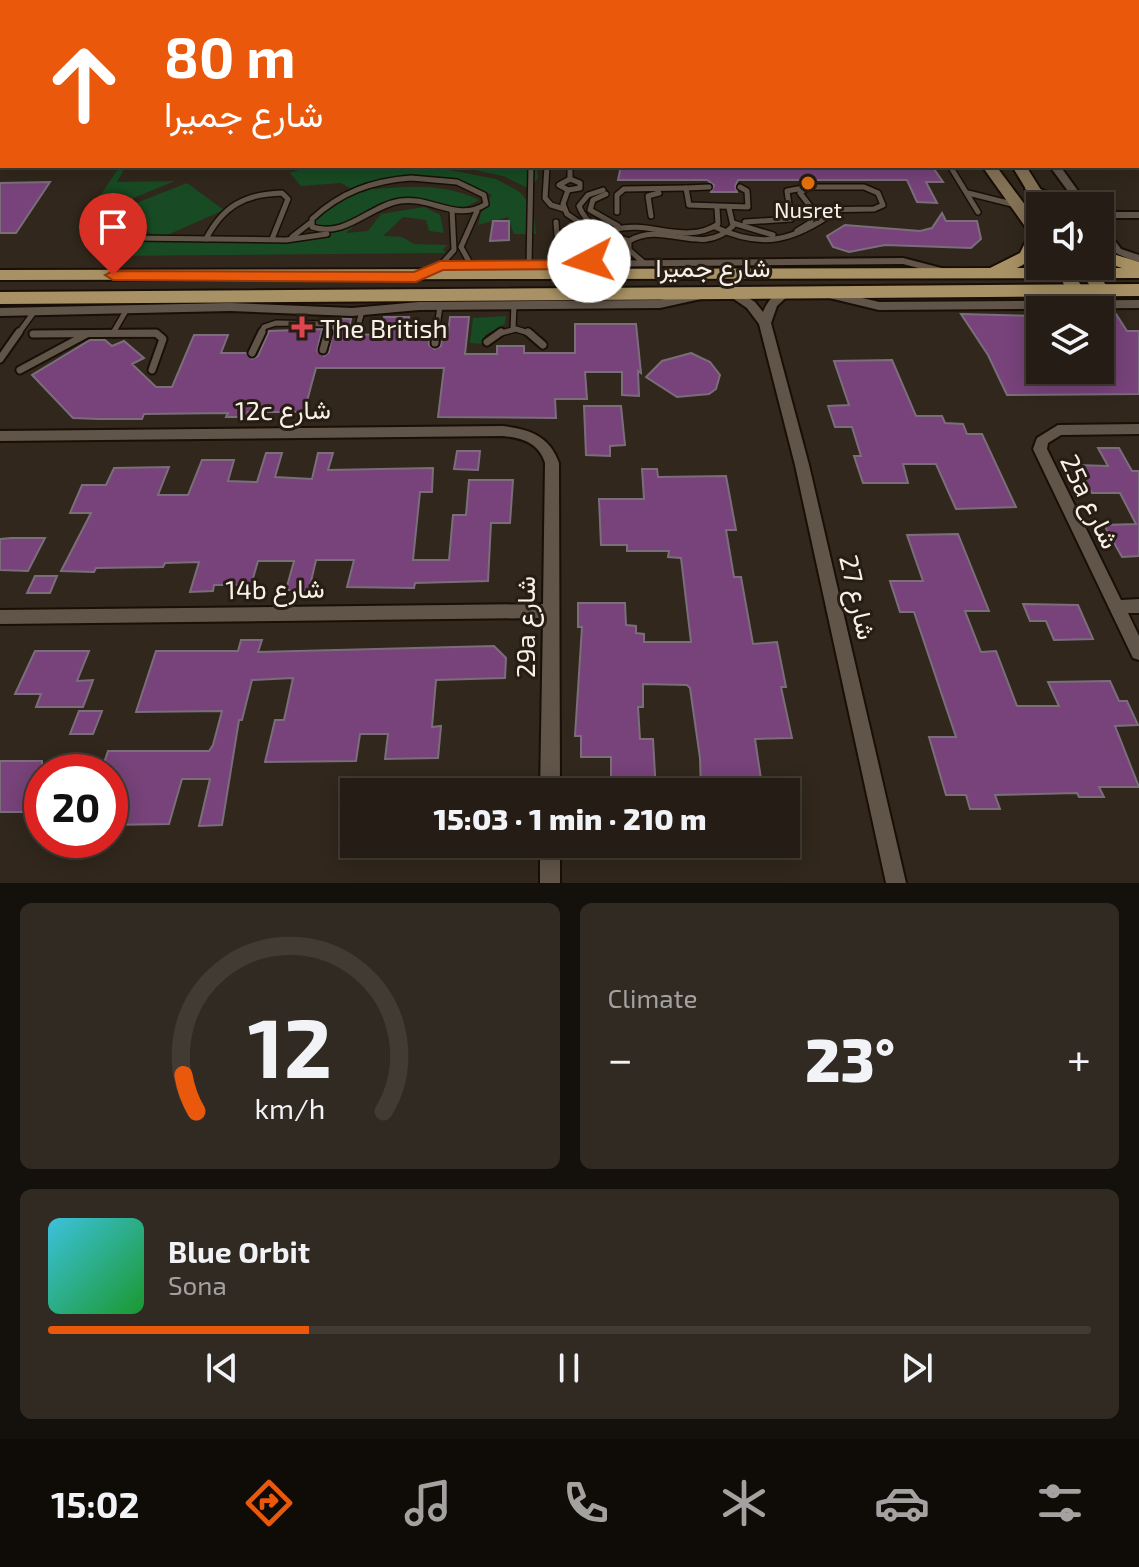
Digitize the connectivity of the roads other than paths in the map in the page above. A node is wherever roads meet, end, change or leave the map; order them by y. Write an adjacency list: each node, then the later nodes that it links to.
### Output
1 (531, 168): 58 (lane)
2 (547, 168): 22 (lane)
3 (570, 168): 8 (lane)
4 (951, 168): 18 (lane)
5 (992, 168): 19 (street)
6 (1018, 168): 11 (street)
7 (1056, 168): 17 (street)
8 (570, 179): 13 (lane); 13 (lane)
9 (709, 187): 14 (lane)
10 (740, 187): 21 (lane)
11 (1029, 187): 15 (street); 16 (street)
12 (803, 188): 24 (lane); 25 (lane); 34 (lane)
13 (568, 190): 22 (lane)
14 (686, 190): 20 (lane); 27 (lane); 32 (lane)
15 (1033, 192)
16 (1040, 192)
17 (1074, 192)
18 (968, 193): 19 (lane); 28 (lane)
19 (1021, 207): 29 (street)
20 (717, 208): 21 (lane); 39 (lane)
21 (729, 208): 36 (lane)
22 (564, 209): 37 (lane)
23 (452, 210): 26 (lane); 40 (lane); 49 (lane)
24 (816, 210): 25 (lane); 36 (lane)
25 (838, 210): 43 (lane)
26 (477, 211): 35 (lane); 50 (lane)
27 (617, 212)
28 (978, 212)
29 (1026, 215)
30 (1114, 215): 31 (street)
31 (1139, 215)
32 (651, 216)
33 (556, 222): 42 (lane)
34 (745, 222)
35 (310, 223): 40 (lane); 48 (lane)
36 (733, 223): 43 (lane)
37 (582, 226): 41 (lane); 42 (lane)
38 (621, 227): 39 (lane); 44 (lane); 44 (lane)
39 (715, 227): 43 (lane)
40 (332, 232): 48 (lane)
41 (591, 232): 42 (lane); 44 (lane)
42 (559, 233): 52 (lane)
43 (727, 234): 51 (lane)
44 (605, 236): 51 (lane); 59 (lane)
45 (133, 238): 46 (lane)
46 (206, 239): 47 (lane); 47 (lane)
47 (272, 239): 48 (lane)
48 (286, 240)
49 (455, 241): 50 (lane); 61 (lane)
50 (463, 241): 57 (lane)
51 (629, 241): 60 (lane)
52 (558, 247)
53 (1114, 247): 56 (street)
54 (1026, 256): 64 (main road)
55 (1114, 259): 62 (main road)
56 (1139, 259)
57 (471, 265): 58 (street); 61 (street)
58 (529, 265): 59 (street)
59 (585, 265): 60 (street)
60 (646, 265): 66 (street)
61 (440, 266): 69 (street)
62 (1139, 267)
63 (1026, 271): 64 (main road, شارع جميرا)
64 (992, 272): 66 (main road, شارع جميرا)
65 (1114, 272): 67 (main road, شارع جميرا)
66 (949, 273): 69 (main road, شارع جميرا)
67 (1139, 273)
68 (0, 275): 69 (main road, شارع جميرا)
69 (416, 277)
70 (1069, 280): 73 (street)
71 (1095, 280): 74 (street)
72 (1139, 290): 74 (main road, شارع جميرا)
73 (1077, 291): 74 (main road, شارع جميرا); 77 (main road, شارع جميرا)
74 (1102, 291)
75 (722, 292): 76 (main road, شارع جميرا); 78 (main road, شارع جميرا); 80 (street); 88 (street)
76 (786, 292): 77 (main road, شارع جميرا); 88 (street)
77 (820, 292): 79 (street)
78 (0, 302): 85 (street)
79 (1139, 304)
80 (514, 305): 81 (street); 89 (lane)
81 (440, 306): 84 (street); 95 (lane)
82 (127, 309): 83 (street); 85 (street); 92 (lane)
83 (278, 310): 86 (street); 87 (lane)
84 (362, 311): 86 (street); 90 (lane)
85 (34, 312): 99 (lane)
86 (329, 318): 87 (lane); 97 (lane)
87 (271, 323): 98 (lane)
88 (765, 323): 113 (street, شارع 27)
89 (513, 329): 94 (lane); 96 (lane)
90 (357, 330)
91 (89, 333): 92 (lane); 93 (lane); 100 (lane)
92 (113, 333): 101 (lane)
93 (33, 334)
94 (487, 342)
95 (435, 343)
96 (543, 345)
97 (323, 350)
98 (252, 353)
99 (0, 359)
100 (20, 370)
101 (152, 370)
102 (1139, 429): 106 (street, 25a شارع)
103 (0, 436): 104 (street, 12c شارع)
104 (552, 463): 107 (street, 29a شارع)
105 (1139, 606): 106 (street)
106 (1116, 607): 109 (street, 25a شارع)
107 (550, 611): 108 (street, 14b شارع); 110 (street, 29a شارع)
108 (0, 617)
109 (1139, 653)
110 (550, 778)
111 (550, 858): 112 (street)
112 (550, 883)
113 (896, 883)

